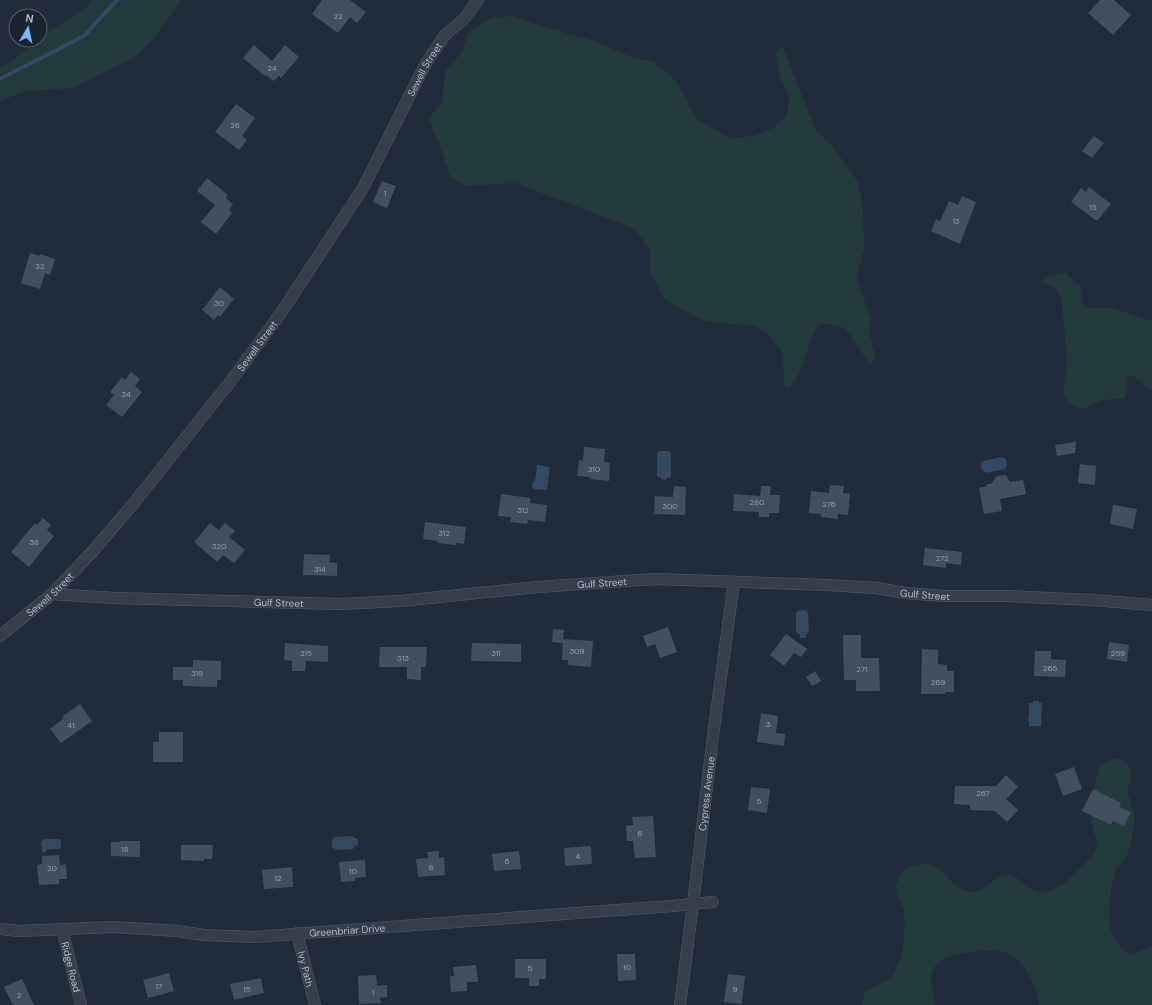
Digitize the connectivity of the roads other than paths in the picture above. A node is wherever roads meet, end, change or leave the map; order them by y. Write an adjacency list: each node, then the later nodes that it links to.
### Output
1 (478, 0): 3 (street, Sewell Street)
2 (734, 582): 3 (street, Gulf Street); 4 (street, Gulf Street); 7 (street, Cypress Avenue)
3 (52, 594): 5 (street, Sewell Street)
4 (1152, 605)
5 (0, 636)
6 (713, 902): 7 (street, Greenbriar Drive)
7 (693, 904): 10 (street, Greenbriar Drive); 13 (street, Cypress Avenue)
8 (0, 929): 9 (street, Greenbriar Drive)
9 (62, 929): 10 (street, Greenbriar Drive); 11 (street, Ridge Road)
10 (297, 933): 12 (street, Ivy Path)
11 (82, 1005)
12 (315, 1005)
13 (680, 1005)

